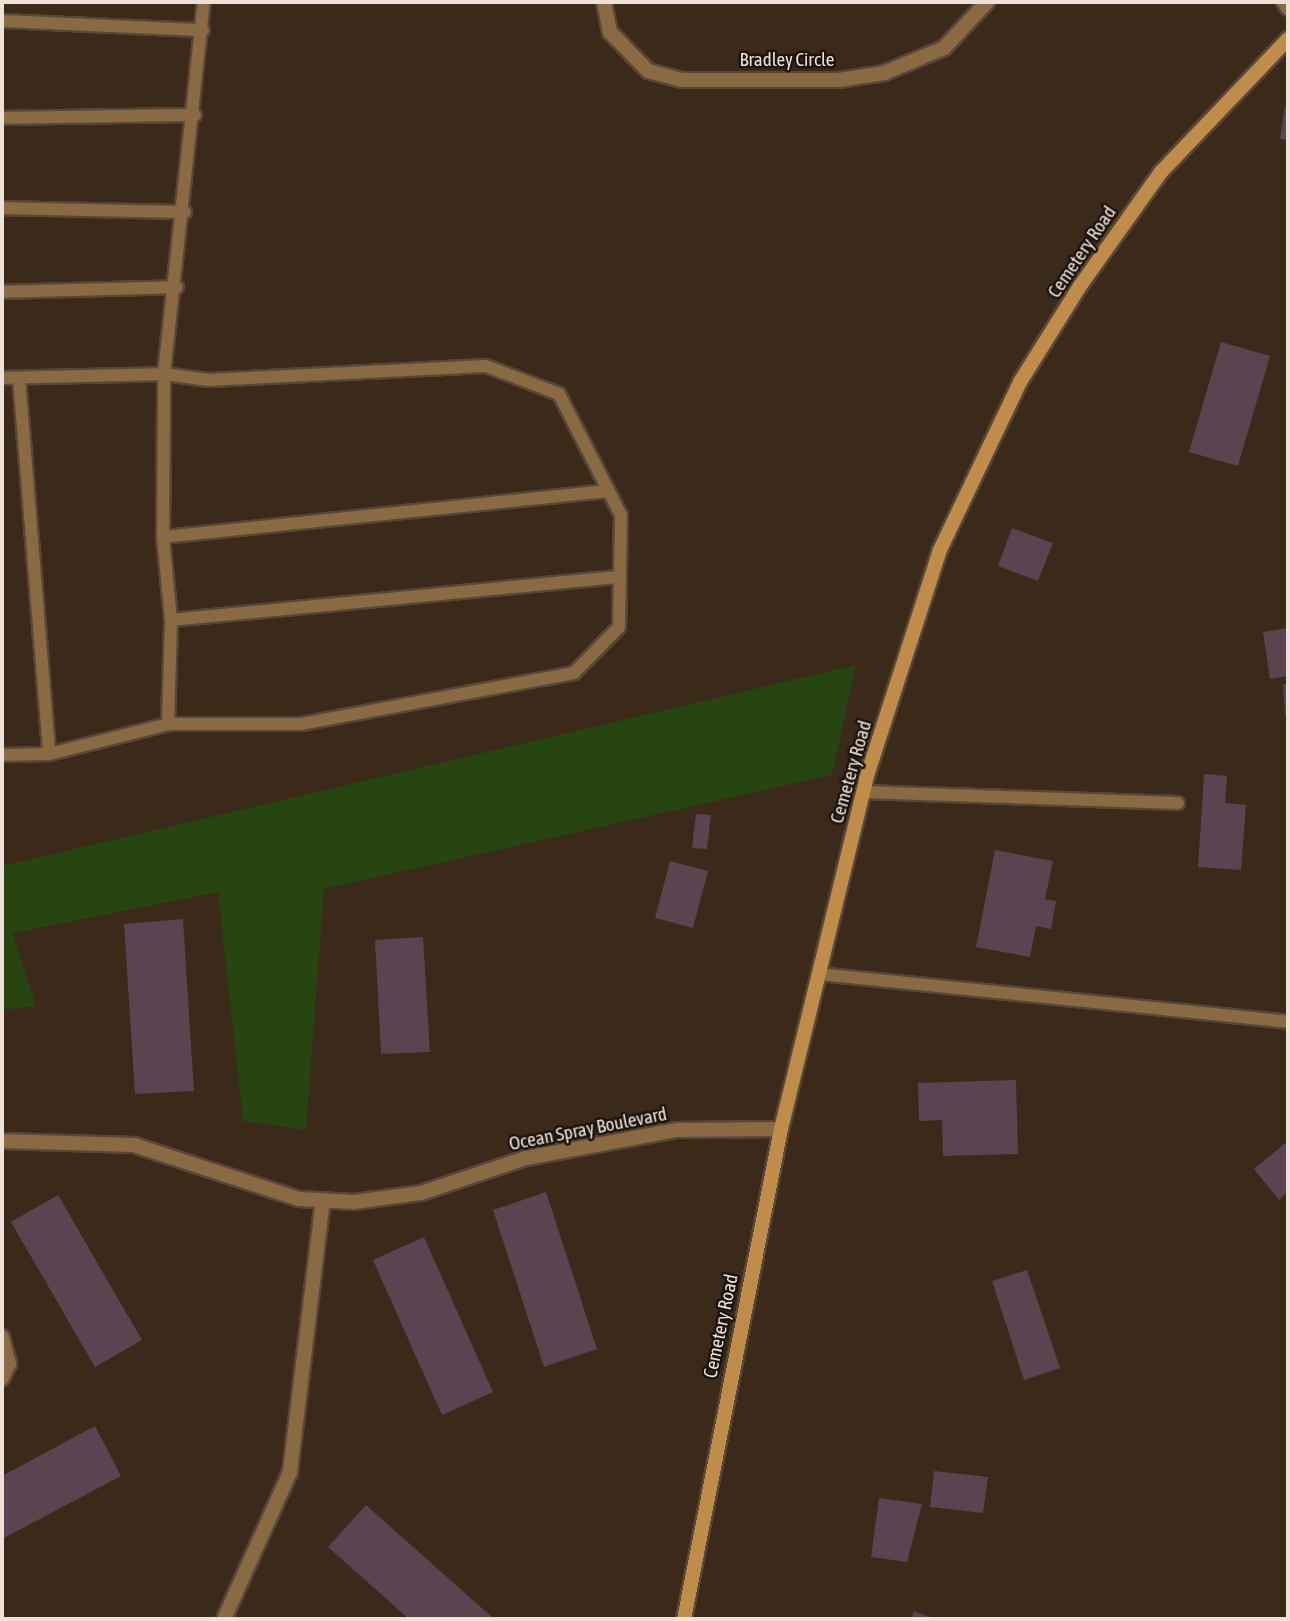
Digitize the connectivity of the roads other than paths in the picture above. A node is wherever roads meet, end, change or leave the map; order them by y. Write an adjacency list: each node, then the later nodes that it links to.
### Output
1 (204, 2): 7 (lane)
2 (604, 2): 3 (street, Bradley Circle)
3 (987, 2)
4 (1283, 2): 5 (street)
5 (1288, 8)
6 (2, 21): 7 (lane)
7 (204, 30): 9 (lane)
8 (1288, 39): 25 (street, Cemetery Road)
9 (195, 115): 10 (lane); 12 (lane)
10 (2, 118)
11 (2, 208): 12 (lane)
12 (185, 212): 13 (lane)
13 (177, 287): 14 (lane); 15 (lane)
14 (2, 292)
15 (164, 374): 16 (lane); 18 (lane); 19 (lane)
16 (19, 378): 17 (lane); 23 (lane)
17 (2, 379)
18 (609, 491): 19 (lane); 20 (lane)
19 (163, 537): 21 (lane)
20 (617, 577): 21 (lane); 22 (lane)
21 (171, 620): 22 (lane)
22 (168, 724): 23 (lane)
23 (49, 754): 24 (lane)
24 (2, 755)
25 (863, 792): 26 (lane); 27 (street, Cemetery Road)
26 (1178, 803)
27 (819, 975): 28 (lane); 29 (street, Cemetery Road)
28 (1288, 1022)
29 (781, 1129): 31 (street, Ocean Spray Boulevard); 35 (street, Cemetery Road)
30 (2, 1141): 31 (street, Ocean Spray Boulevard)
31 (323, 1202): 34 (street)
32 (2, 1337): 33 (street)
33 (2, 1378)
34 (224, 1619)
35 (684, 1619)

